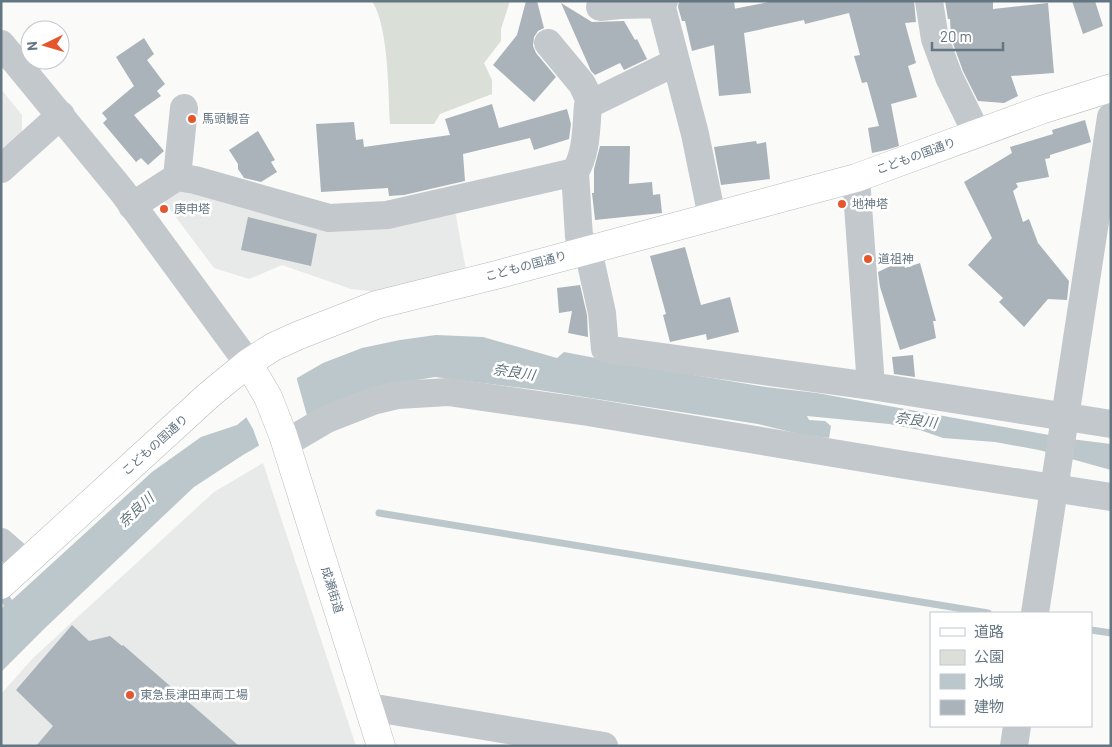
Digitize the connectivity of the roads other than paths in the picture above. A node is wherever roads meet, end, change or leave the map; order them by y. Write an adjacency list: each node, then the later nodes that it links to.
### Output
1 (929, 1): 12 (street)
2 (663, 2): 3 (street); 6 (street)
3 (600, 7)
4 (548, 43): 8 (street)
5 (1, 44): 10 (street)
6 (676, 62): 8 (street); 18 (street)
7 (1111, 88): 12 (main road, こどもの国通り)
8 (591, 103): 14 (street)
9 (184, 108): 15 (street)
10 (61, 116): 13 (street); 17 (street)
11 (1111, 116): 22 (street)
12 (977, 134): 16 (main road, こどもの国通り)
13 (1, 169)
14 (575, 172): 15 (street); 19 (street)
15 (177, 177): 17 (street)
16 (856, 178): 18 (main road, こどもの国通り); 21 (street)
17 (132, 206): 20 (street)
18 (712, 217): 19 (main road, こどもの国通り)
19 (588, 250): 20 (main road, こどもの国通り); 21 (street)
20 (248, 363): 24 (main road, 成瀬街道); 28 (main road, こどもの国通り)
21 (871, 386): 22 (street)
22 (1065, 423): 23 (street); 25 (street)
23 (1111, 424)
24 (285, 439): 25 (street); 30 (main road, 成瀬街道)
25 (1056, 483): 26 (street); 29 (street)
26 (1111, 497)
27 (1, 542): 28 (street)
28 (13, 574)
29 (1035, 612)
30 (368, 707): 32 (main road, 成瀬街道); 33 (street)
31 (1017, 727): 34 (street)
32 (381, 746)
33 (604, 746)
34 (1014, 746)

